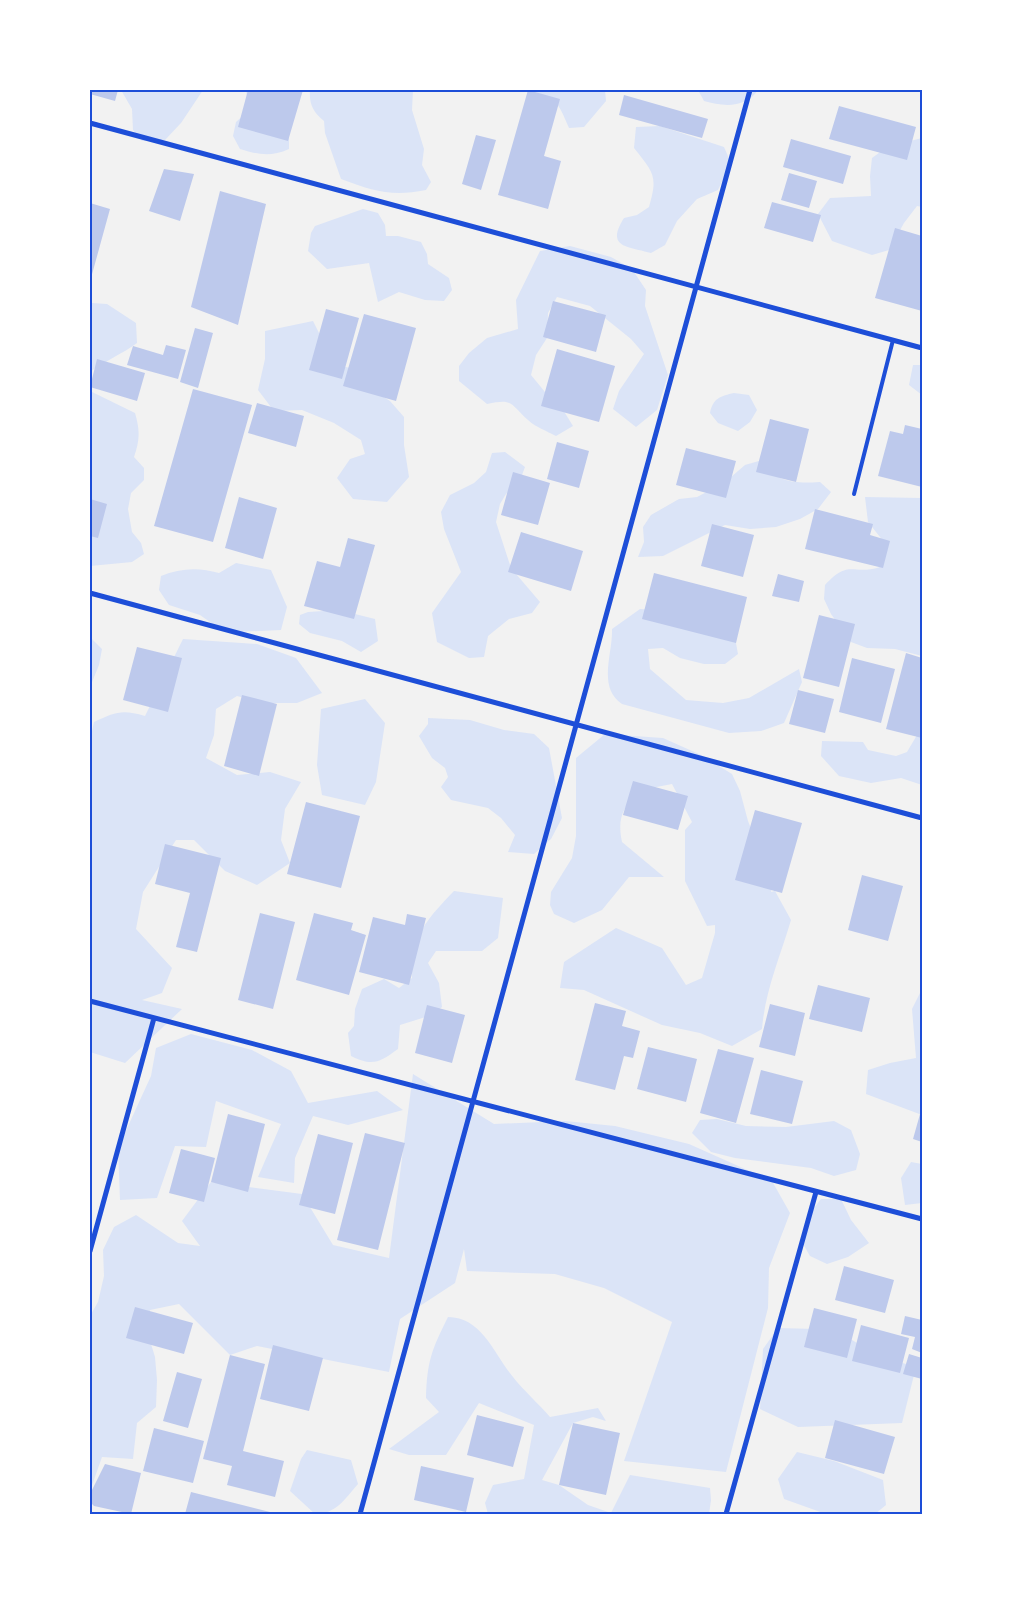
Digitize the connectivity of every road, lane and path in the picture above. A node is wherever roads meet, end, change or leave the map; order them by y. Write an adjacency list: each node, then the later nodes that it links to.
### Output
1 (750, 90): 3 (street)
2 (90, 123): 3 (street)
3 (696, 286): 4 (street); 8 (street)
4 (893, 340): 5 (street); 6 (lane)
5 (922, 348)
6 (854, 494)
7 (90, 593): 8 (street)
8 (574, 724): 9 (street); 12 (street)
9 (922, 818)
10 (90, 1001): 11 (street)
11 (154, 1018): 12 (street); 15 (street)
12 (475, 1102): 13 (street); 16 (street)
13 (816, 1192): 14 (street); 17 (street)
14 (922, 1219)
15 (90, 1251)
16 (360, 1514)
17 (726, 1514)

